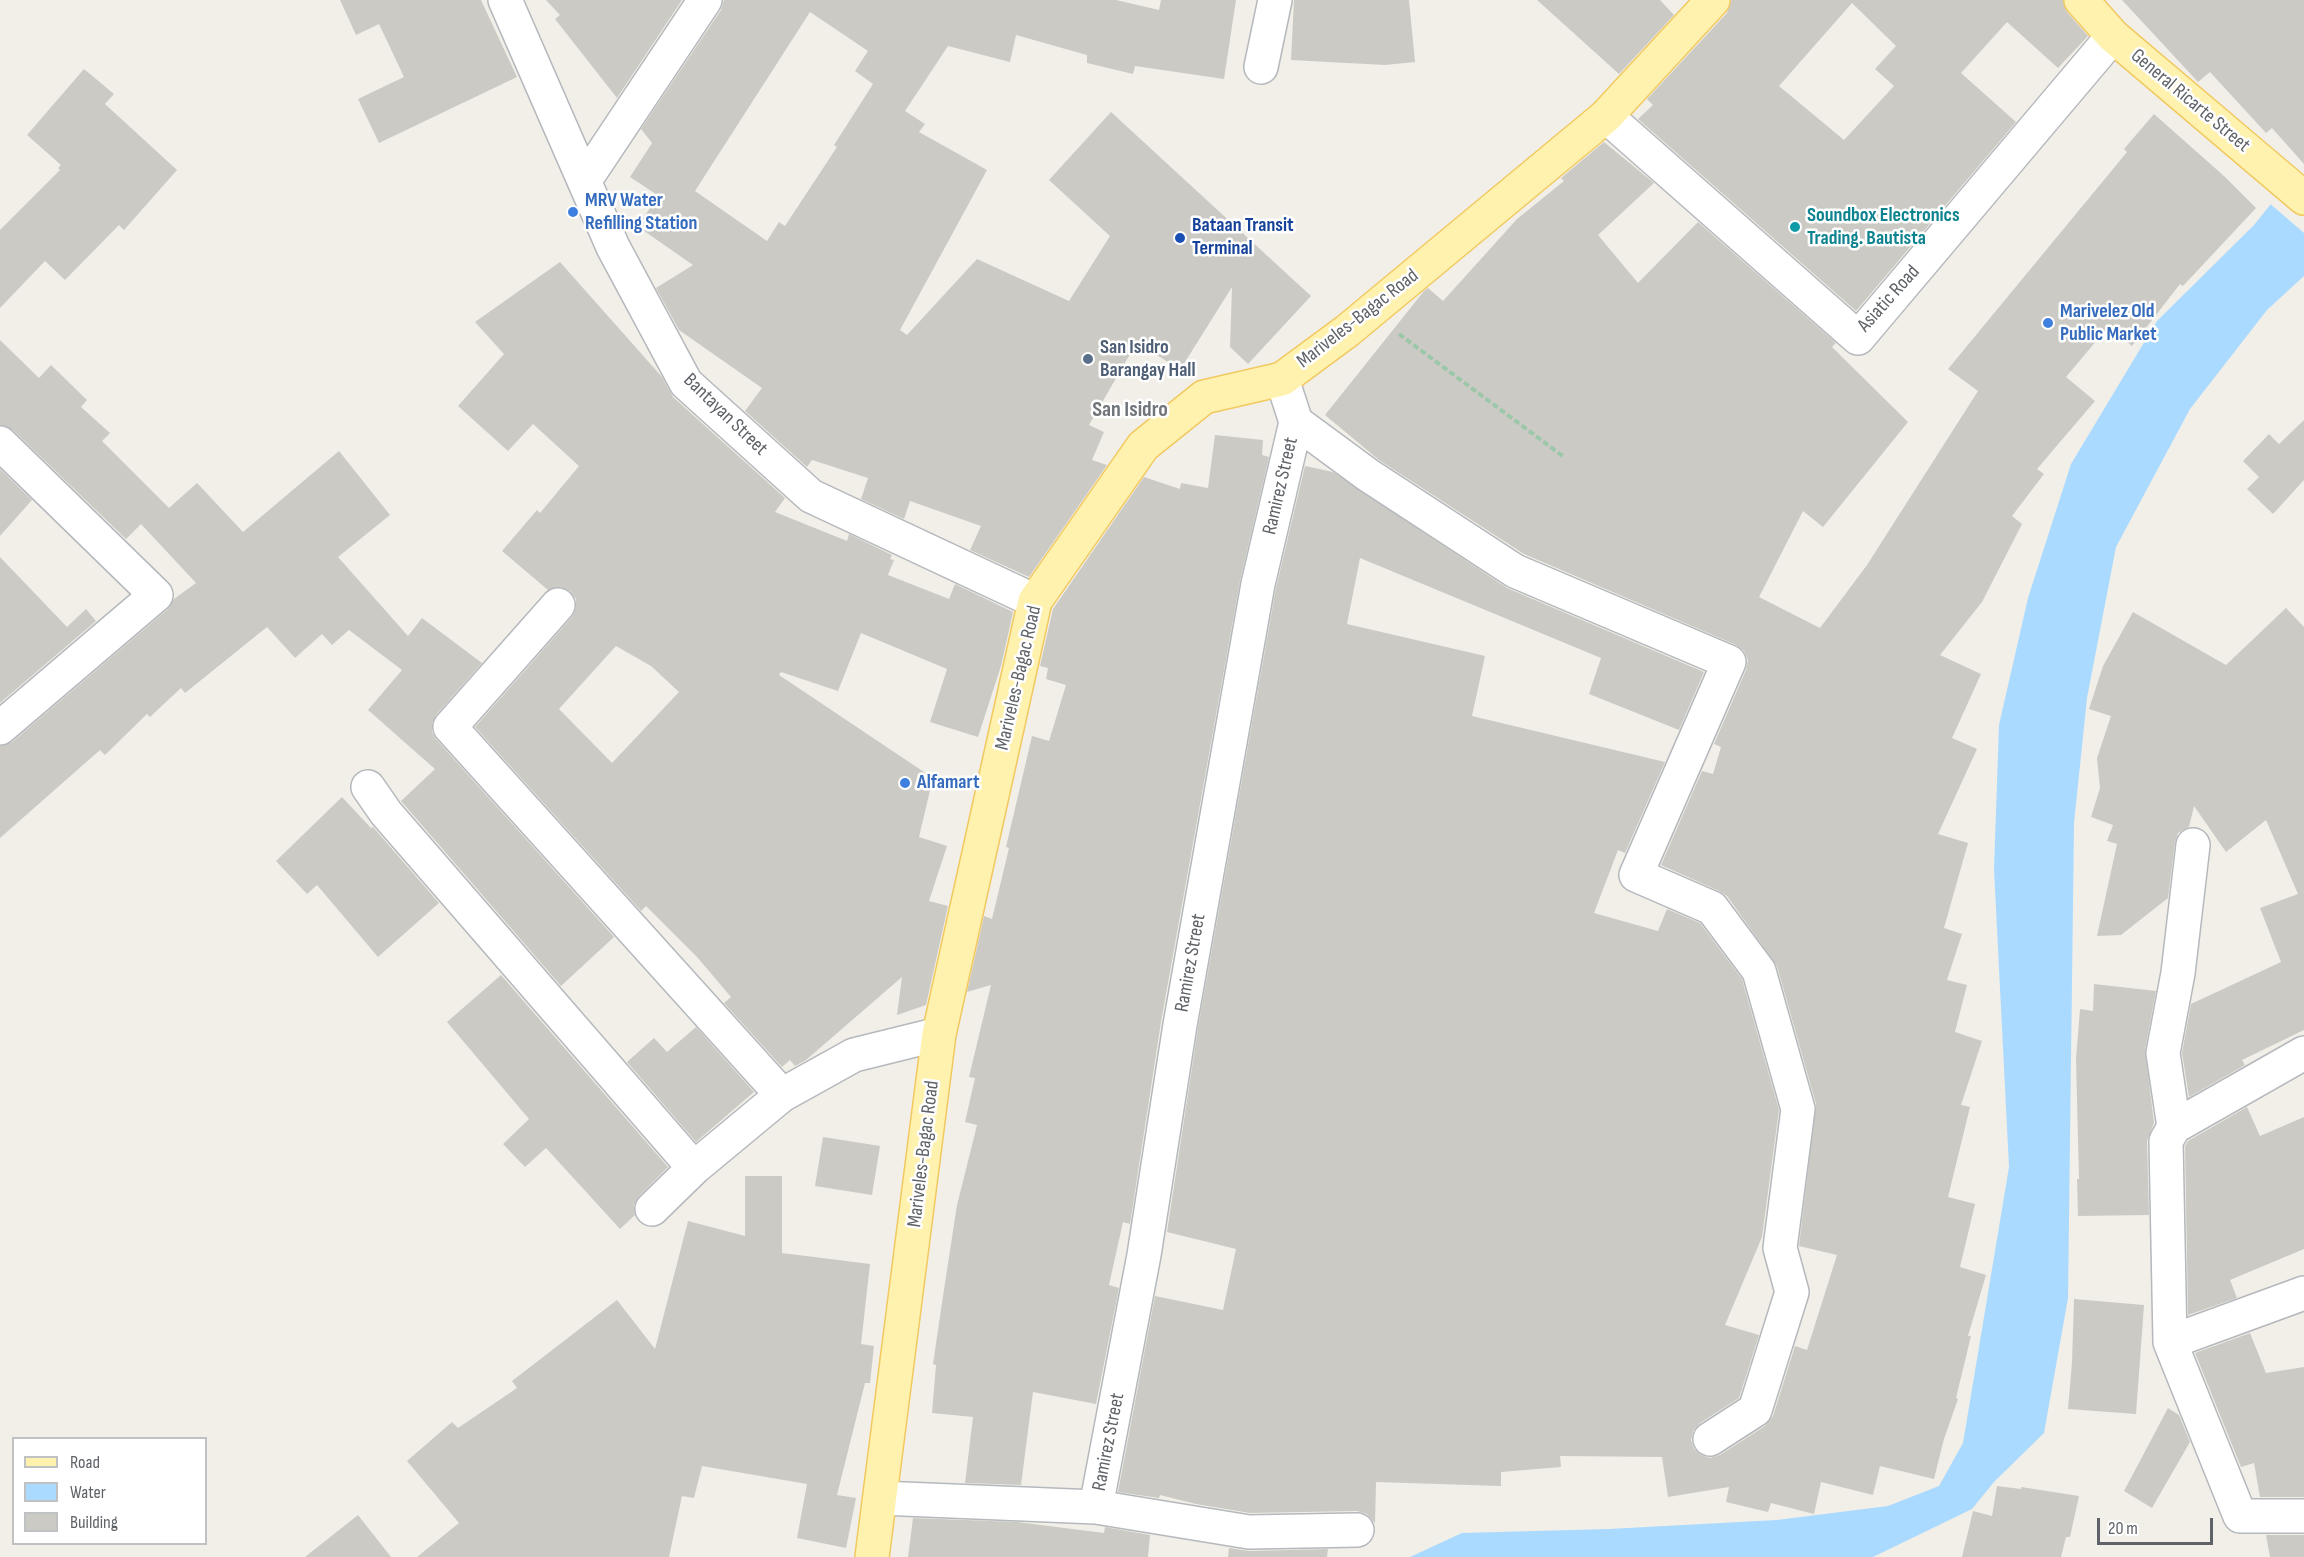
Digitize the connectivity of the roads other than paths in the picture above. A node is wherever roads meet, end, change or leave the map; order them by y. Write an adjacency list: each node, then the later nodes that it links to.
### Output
1 (505, 0): 9 (street, Bantayan Street)
2 (705, 0): 9 (street)
3 (1275, 0): 7 (street)
4 (1713, 0): 8 (main road, Mariveles-Bagac Road)
5 (2081, 0): 6 (main road, General Ricarte Street)
6 (2113, 36): 8 (street, Asiatic Road); 10 (main road, General Ricarte Street)
7 (1261, 67)
8 (1606, 116): 11 (main road, Mariveles-Bagac Road)
9 (585, 180): 14 (street, Bantayan Street)
10 (2293, 188)
11 (1282, 379): 12 (street); 14 (main road, Mariveles-Bagac Road)
12 (1296, 422): 27 (street); 29 (street, Ramirez Street)
13 (0, 442): 16 (street)
14 (1035, 601): 19 (main road, Mariveles-Bagac Road)
15 (558, 604): 21 (street)
16 (0, 728)
17 (368, 787): 23 (street)
18 (2193, 845): 22 (street)
19 (939, 1034): 21 (street); 28 (main road, Mariveles-Bagac Road)
20 (2304, 1053): 22 (street)
21 (782, 1095): 23 (street)
22 (2174, 1127): 26 (street)
23 (694, 1168): 24 (street)
24 (652, 1209)
25 (2304, 1293): 26 (street)
26 (2170, 1342): 30 (street)
27 (1710, 1439)
28 (880, 1498): 29 (street); 32 (main road, Mariveles-Bagac Road)
29 (1096, 1507): 31 (street)
30 (2304, 1516)
31 (1357, 1530)
32 (872, 1557)

